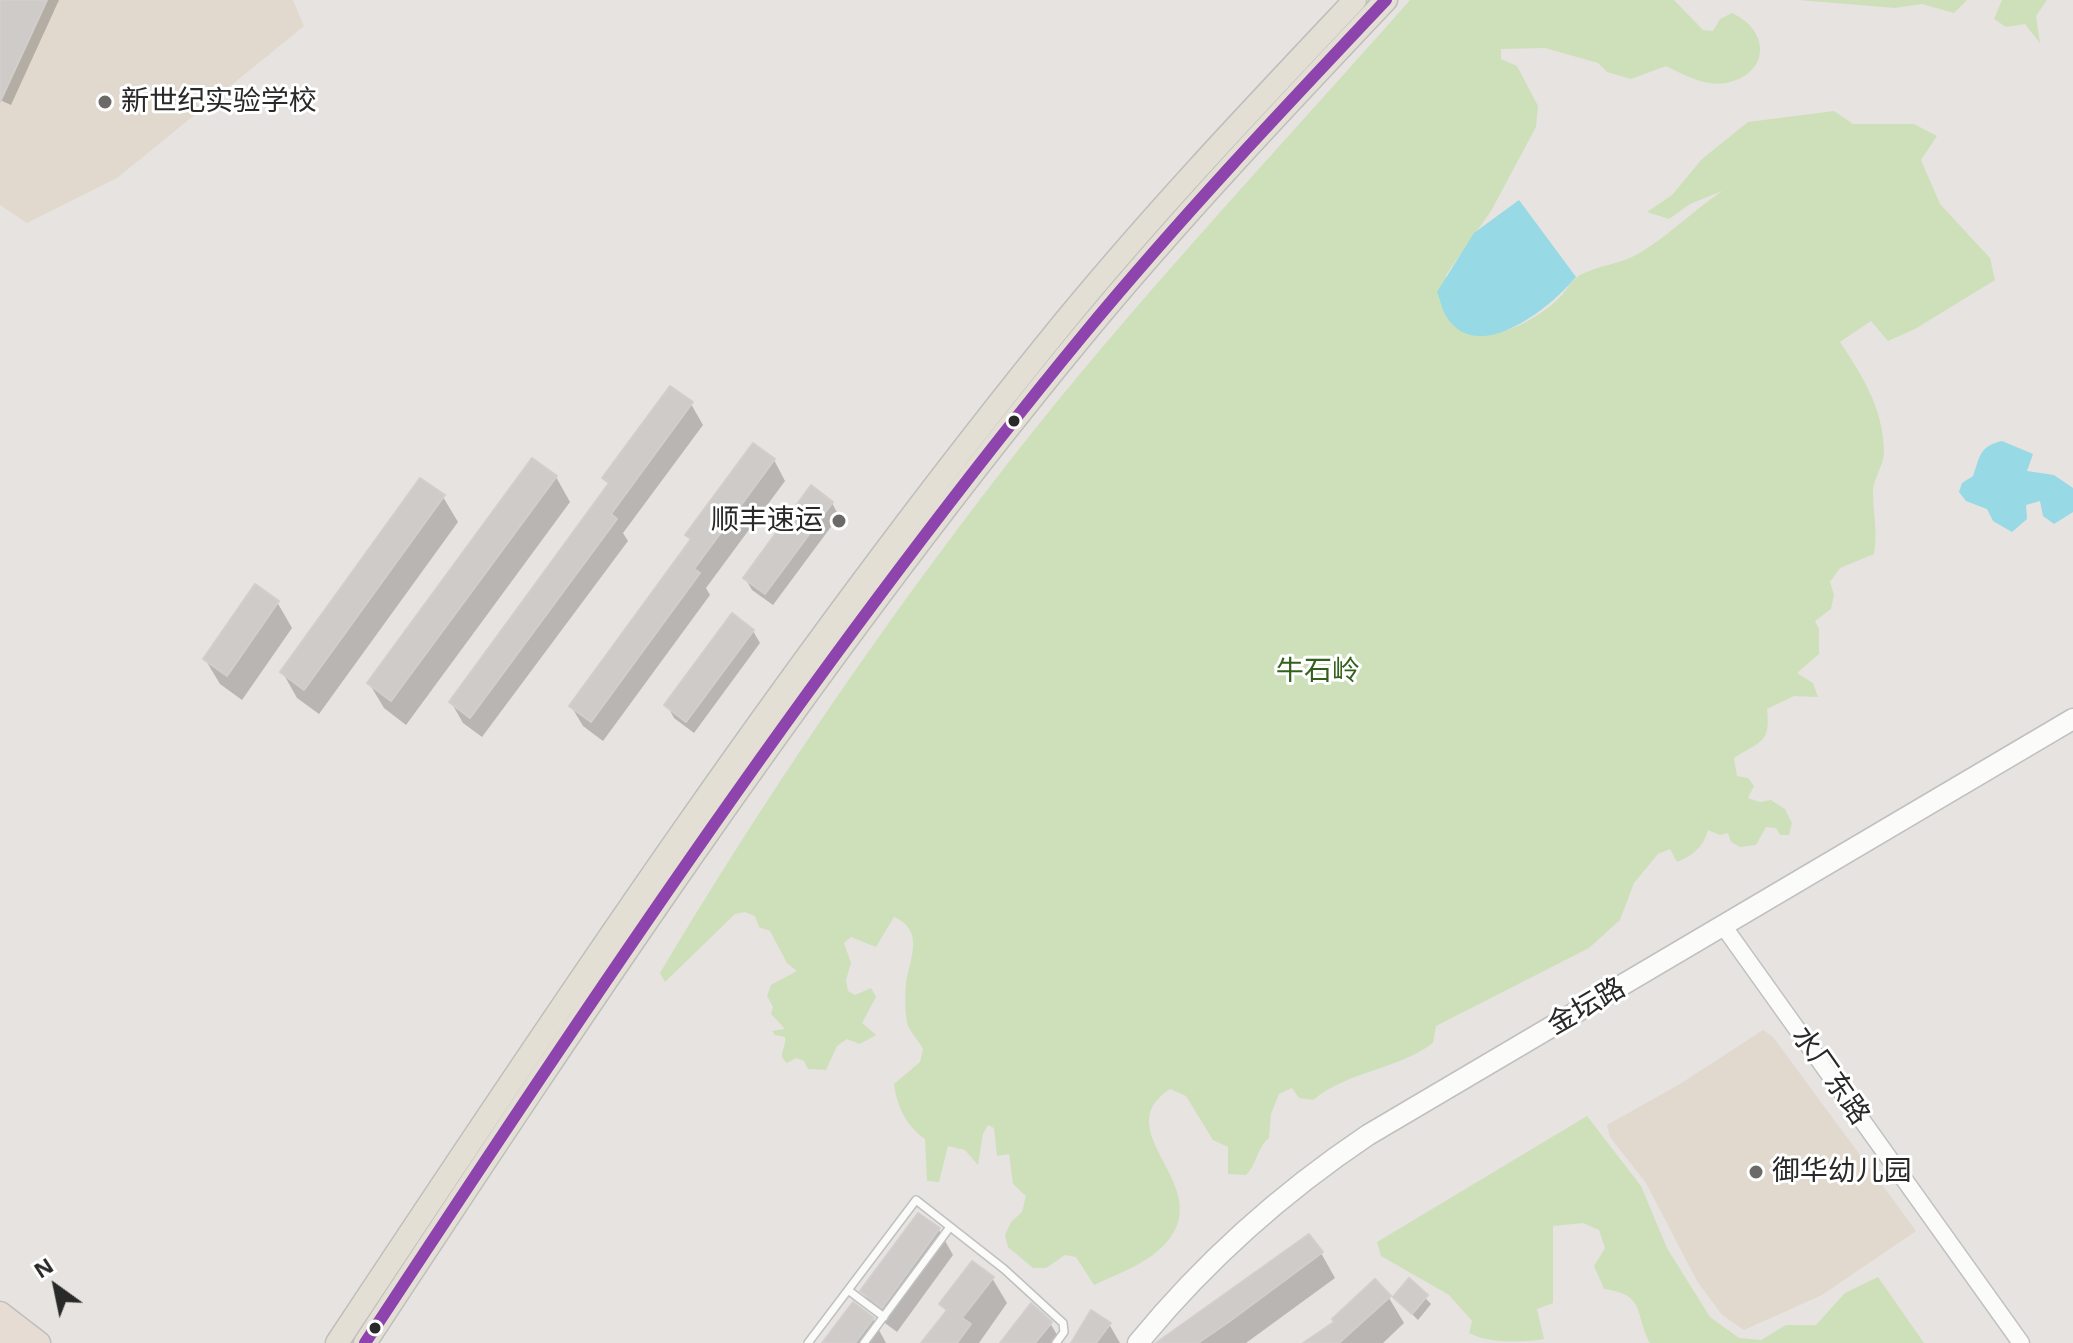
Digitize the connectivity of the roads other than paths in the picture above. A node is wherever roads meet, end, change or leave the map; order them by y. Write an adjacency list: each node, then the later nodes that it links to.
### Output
1 (1355, 0): 12 (main road)
2 (1386, 0): 13 (main road)
3 (2073, 719): 4 (main road, 金坛路)
4 (1724, 927): 17 (main road, 金坛路); 18 (street, 水厂东路)
5 (950, 1227): 6 (lane); 8 (lane); 16 (lane)
6 (848, 1290): 8 (lane); 14 (lane)
7 (0, 1313): 11 (highway)
8 (884, 1317): 15 (lane)
9 (0, 1336): 10 (highway)
10 (10, 1343)
11 (39, 1343)
12 (337, 1343)
13 (365, 1343)
14 (808, 1343)
15 (864, 1343)
16 (1056, 1343)
17 (1138, 1343)
18 (2021, 1343)

